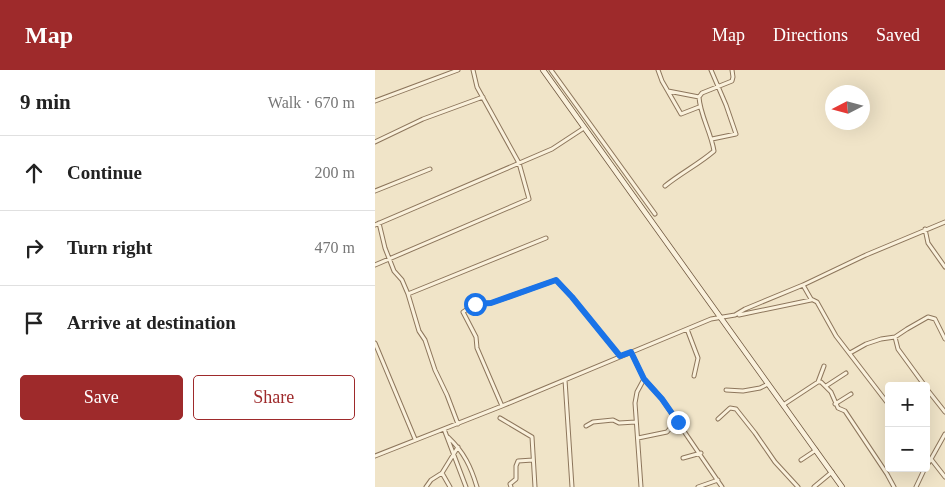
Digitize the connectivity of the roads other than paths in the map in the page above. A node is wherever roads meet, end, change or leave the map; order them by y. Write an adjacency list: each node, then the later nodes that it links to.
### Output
1 (458, 70): 12 (street)
2 (473, 70): 10 (street)
3 (543, 70): 14 (street)
4 (551, 70): 21 (street)
5 (658, 70): 9 (street)
6 (711, 70): 8 (street)
7 (732, 70): 8 (street)
8 (717, 85): 11 (street); 15 (street)
9 (668, 91): 11 (street); 13 (street)
10 (483, 97): 16 (street); 17 (street)
11 (699, 97): 13 (street)
12 (375, 101)
13 (699, 106): 15 (street)
14 (584, 128): 17 (street); 33 (street)
15 (712, 139): 19 (street)
16 (375, 142)
17 (519, 163): 23 (street); 26 (street)
18 (430, 170): 20 (street)
19 (665, 186)
20 (375, 191)
21 (655, 214)
22 (945, 222): 24 (street)
23 (377, 224): 26 (street)
24 (925, 229): 28 (street); 29 (street)
25 (546, 238): 30 (street)
26 (390, 258): 27 (street); 30 (street)
27 (375, 265)
28 (945, 267)
29 (803, 285): 31 (street); 32 (street)
30 (408, 294): 62 (street)
31 (812, 300): 32 (street); 39 (street)
32 (735, 315): 33 (street)
33 (722, 318): 34 (street); 48 (street)
34 (687, 329): 38 (street); 43 (street)
35 (895, 337): 36 (street); 39 (street); 47 (street)
36 (945, 339)
37 (375, 343): 68 (street)
38 (631, 352): 40 (street); 44 (street)
39 (850, 353): 53 (street)
40 (620, 356): 45 (street); 56 (street)
41 (824, 366): 46 (street)
42 (846, 373): 49 (street)
43 (694, 376)
44 (644, 379): 60 (street); 61 (street)
45 (565, 380): 56 (street); 90 (street)
46 (818, 382): 49 (street); 55 (street)
47 (922, 382)
48 (768, 384): 50 (street); 55 (street)
49 (826, 386): 54 (street)
50 (726, 390)
51 (930, 392): 57 (street)
52 (851, 394): 54 (street)
53 (885, 401)
54 (835, 404): 97 (street)
55 (783, 405): 70 (street)
56 (502, 406): 62 (street)
57 (945, 412)
58 (499, 418): 76 (street)
59 (718, 418): 94 (street)
60 (677, 420): 67 (street); 71 (street)
61 (636, 422): 63 (street); 67 (street)
62 (458, 424): 64 (street)
63 (586, 426)
64 (444, 429): 66 (street); 68 (street)
65 (945, 434): 75 (street)
66 (446, 435): 69 (street); 72 (street)
67 (638, 438): 91 (street)
68 (415, 439): 73 (street)
69 (458, 447): 72 (street); 87 (street)
70 (816, 450): 77 (street); 79 (street)
71 (701, 453): 74 (street); 83 (street)
72 (454, 454): 81 (street); 86 (street)
73 (375, 456)
74 (683, 458)
75 (930, 458)
76 (533, 460): 88 (street); 89 (street)
77 (801, 460)
78 (930, 461): 82 (street)
79 (832, 472): 95 (street); 96 (street)
80 (924, 472): 98 (street)
81 (442, 473): 84 (street); 85 (street)
82 (945, 477)
83 (718, 480): 92 (street); 93 (street)
84 (426, 487)
85 (450, 487)
86 (466, 487)
87 (477, 487)
88 (511, 487)
89 (535, 487)
90 (572, 487)
91 (641, 487)
92 (698, 487)
93 (722, 487)
94 (798, 487)
95 (814, 487)
96 (843, 487)
97 (894, 487)
98 (916, 487)

